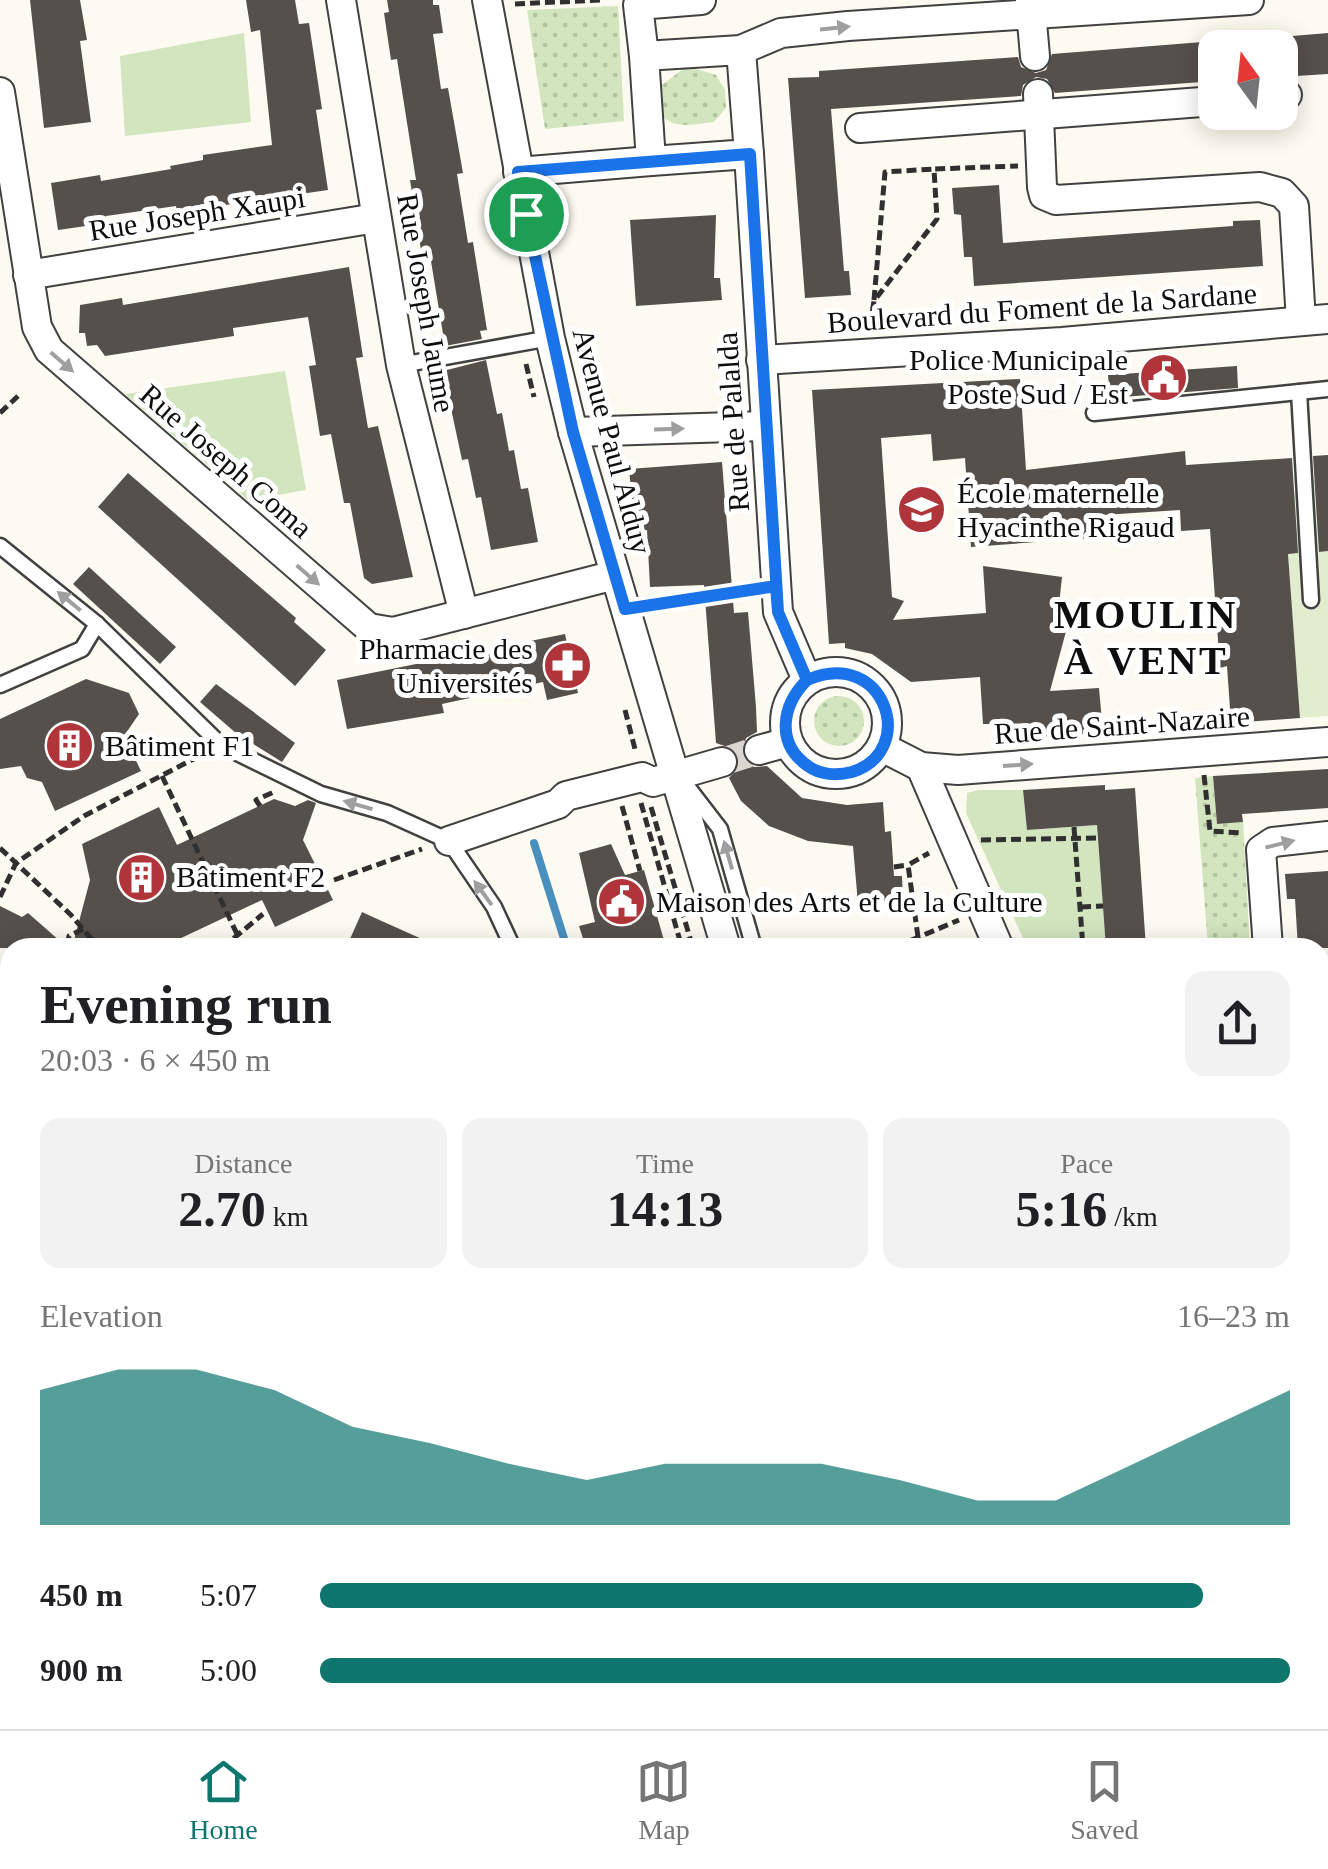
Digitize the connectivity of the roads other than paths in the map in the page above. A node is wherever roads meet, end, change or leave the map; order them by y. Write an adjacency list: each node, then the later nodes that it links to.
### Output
1 (341, 0): 17 (street, Rue Joseph Jaume)
2 (700, 0): 5 (street)
3 (1249, 0): 6 (street)
4 (501, 2): 16 (street, Avenue Paul Alduy)
5 (637, 2): 8 (street)
6 (1030, 8): 7 (street, one-way to 6); 9 (street)
7 (741, 50): 8 (street); 14 (street, Rue de Palalda)
8 (644, 56): 15 (street)
9 (1035, 56)
10 (0, 92): 18 (street, Rue Joseph Coma)
11 (1198, 101): 12 (street)
12 (1039, 104): 13 (street); 19 (street)
13 (860, 128)
14 (750, 154): 15 (street); 21 (street, Rue de Palalda)
15 (650, 161): 16 (street)
16 (518, 172): 20 (street, Avenue Paul Alduy)
17 (376, 218): 18 (street, Rue Joseph Xaupi); 22 (street, Rue Joseph Jaume)
18 (28, 274): 31 (street, Rue Joseph Coma, one-way to 31)
19 (1314, 320): 21 (street, Boulevard du Foment de la Sardane)
20 (550, 338): 22 (lane); 27 (street, Avenue Paul Alduy)
21 (761, 360): 26 (street, Rue de Palalda)
22 (401, 365): 31 (street, Rue Joseph Jaume)
23 (1328, 389): 24 (lane)
24 (1299, 392): 25 (lane); 30 (lane)
25 (1094, 412)
26 (765, 426): 27 (street, one-way to 26); 33 (street, Rue de Palalda)
27 (573, 432): 29 (street, Avenue Paul Alduy)
28 (0, 546): 32 (lane, one-way to 28)
29 (615, 575): 31 (street, Rue Joseph Coma); 41 (street, Avenue Paul Alduy)
30 (1312, 600)
31 (464, 614)
32 (97, 624): 34 (lane); 43 (lane, one-way to 32)
33 (807, 680): 35 (street); 37 (street)
34 (0, 684)
35 (788, 742): 37 (street); 38 (street)
36 (1328, 742): 40 (street, Rue de Saint-Nazaire, one-way to 36)
37 (882, 747): 40 (street)
38 (759, 750)
39 (722, 762): 41 (street)
40 (921, 767): 47 (street)
41 (648, 788): 43 (street); 45 (street, Avenue Paul Alduy); 46 (lane, one-way to 41)
42 (1328, 836): 48 (street, one-way to 42)
43 (448, 841): 44 (lane, one-way to 43)
44 (508, 938)
45 (721, 938)
46 (751, 938)
47 (995, 938)
48 (1267, 938)

